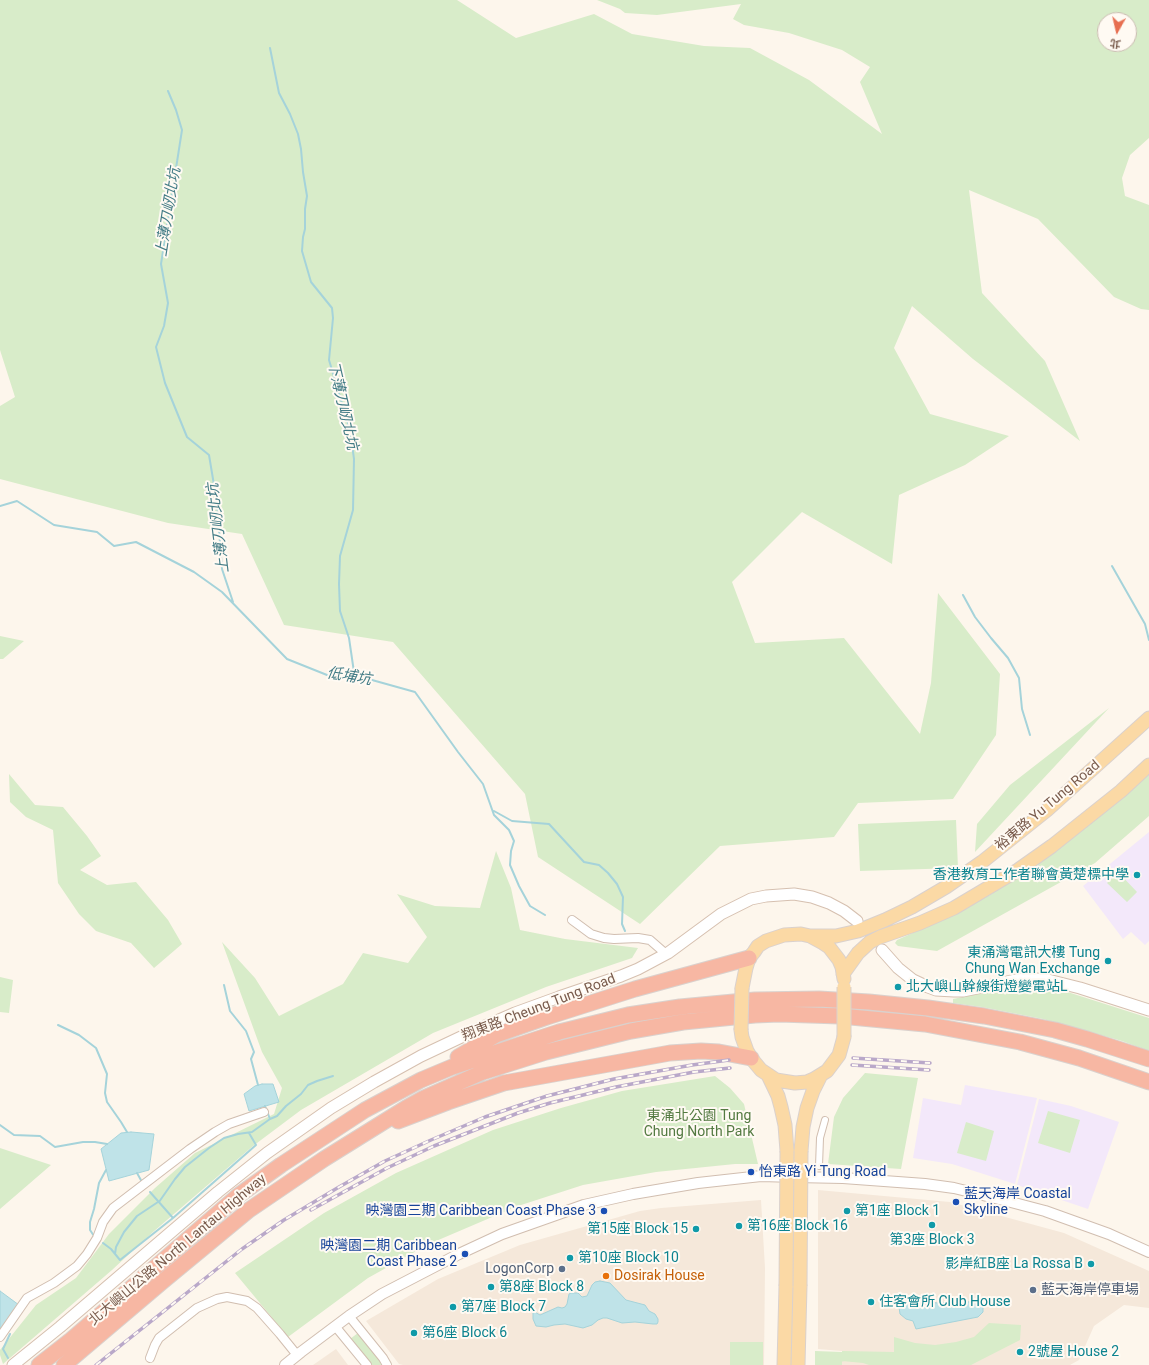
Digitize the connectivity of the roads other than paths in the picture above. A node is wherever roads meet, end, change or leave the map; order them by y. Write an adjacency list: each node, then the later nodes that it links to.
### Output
1 (1149, 718): 5 (main road, 裕東路 Yu Tung Road)
2 (1149, 765): 9 (main road, 裕東路 Yu Tung Road)
3 (572, 920): 7 (street)
4 (856, 921): 7 (main road, 翔東路 Cheung Tung Road)
5 (810, 936): 8 (main road); 9 (main road)
6 (882, 950): 10 (main road)
7 (666, 954): 27 (main road, 翔東路 Cheung Tung Road)
8 (749, 958): 11 (main road, bridge); 15 (highway)
9 (844, 980): 14 (main road, bridge)
10 (1149, 1010)
11 (751, 1058): 13 (main road); 19 (highway)
12 (1149, 1059): 15 (highway, 北大嶼山公路 North Lantau Highway)
13 (768, 1075): 14 (main road); 33 (main road, bridge)
14 (821, 1075): 34 (main road, bridge)
15 (421, 1080): 28 (highway, 北大嶼山公路 North Lantau Highway)
16 (1149, 1082): 19 (highway, 北大嶼山公路 North Lantau Highway)
17 (264, 1112): 24 (street)
18 (825, 1120): 20 (street)
19 (363, 1135): 29 (highway, 北大嶼山公路 North Lantau Highway)
20 (819, 1166)
21 (1149, 1252): 22 (street)
22 (349, 1316): 23 (street); 32 (street)
23 (335, 1326): 25 (street); 31 (street)
24 (0, 1337)
25 (297, 1355): 26 (street); 30 (street)
26 (150, 1358)
27 (14, 1365)
28 (39, 1365)
29 (64, 1365)
30 (285, 1365)
31 (367, 1365)
32 (387, 1365)
33 (784, 1365)
34 (798, 1365)

